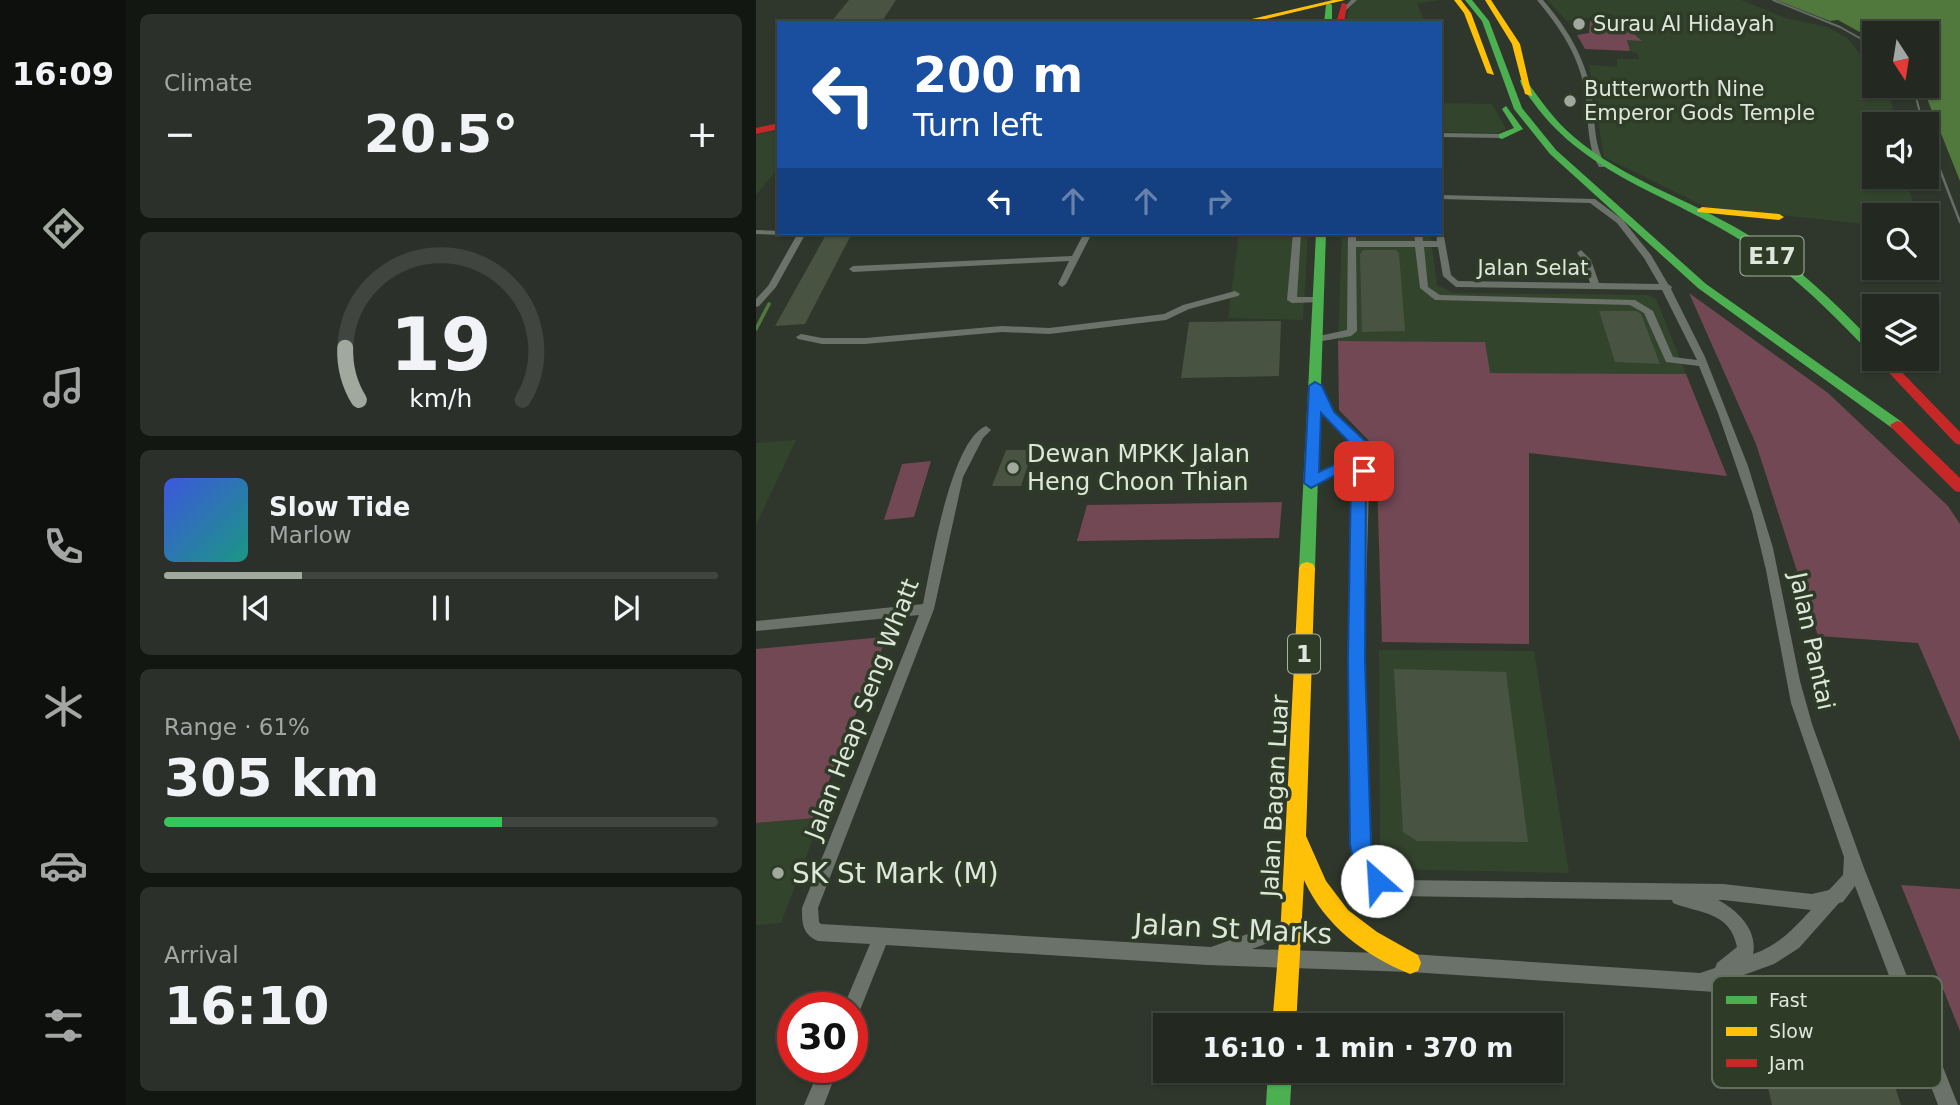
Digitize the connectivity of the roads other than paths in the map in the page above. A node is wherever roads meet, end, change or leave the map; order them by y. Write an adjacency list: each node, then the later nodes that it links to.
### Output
1 (1457, 0): 12 (main road)
2 (1468, 0): 11 (main road, E17)
3 (1477, 0): 11 (main road, E17)
4 (1488, 0): 13 (main road)
5 (1540, 0): 20 (street)
6 (1337, 4): 7 (main road); 8 (main road); 10 (main road)
7 (1270, 20): 9 (main road)
8 (1246, 21)
9 (1317, 21)
10 (1329, 21)
11 (1491, 25): 13 (main road, E17); 14 (main road, E17)
12 (1491, 74): 14 (main road); 18 (main road)
13 (1529, 96): 20 (main road, E17)
14 (1526, 122): 19 (main road, E17)
15 (777, 124): 16 (main road)
16 (756, 129)
17 (1442, 135): 18 (street)
18 (1502, 136): 19 (main road)
19 (1553, 152): 56 (main road, E17)
20 (1602, 164): 23 (main road, E17)
21 (1442, 197): 22 (street)
22 (1601, 205): 42 (street, Jalan Pantai)
23 (1689, 208): 26 (main road, E17); 26 (main road)
24 (756, 232): 25 (street)
25 (777, 233)
26 (1739, 234): 48 (main road, E17)
27 (801, 235): 46 (street)
28 (1087, 235): 38 (street)
29 (1297, 235): 44 (street)
30 (1321, 235): 44 (main road, Jalan Bagan Luar / 1)
31 (1352, 235): 34 (street)
32 (1418, 235): 35 (street)
33 (1440, 235): 36 (street, Jalan Selat)
34 (1352, 244): 35 (street); 49 (street)
35 (1419, 244): 36 (street); 45 (street)
36 (1441, 244): 41 (street, Jalan Selat)
37 (1581, 253): 41 (street)
38 (1076, 258): 39 (street); 40 (street)
39 (853, 270)
40 (1062, 284)
41 (1593, 286): 42 (street, Jalan Selat); 45 (street)
42 (1668, 286): 50 (street, Jalan Pantai)
43 (1235, 294): 47 (street)
44 (1319, 300): 49 (main road, Jalan Bagan Luar / 1)
45 (1594, 301): 50 (street)
46 (756, 304)
47 (801, 337)
48 (1862, 338)
49 (1317, 339): 52 (main road, Jalan Bagan Luar / 1)
50 (1701, 363): 61 (street, Jalan Pantai)
51 (1894, 371): 54 (main road)
52 (1315, 386): 55 (main road, Jalan Bagan Luar / 1); 57 (street)
53 (986, 430): 58 (street, Jalan Heap Seng Whatt)
54 (1960, 440)
55 (1311, 483): 57 (street); 60 (main road, Jalan Bagan Luar / 1)
56 (1960, 487)
57 (1361, 495): 62 (street)
58 (928, 609): 59 (street); 64 (street, Jalan Heap Seng Whatt)
59 (756, 626)
60 (1296, 826): 65 (main road, Jalan Bagan Luar / 1); 69 (main road)
61 (1851, 851): 63 (street); 71 (street, Jalan Pantai)
62 (1651, 892): 63 (street); 73 (street)
63 (1837, 896): 70 (street)
64 (811, 926): 66 (street, Jalan St Marks)
65 (1292, 926): 67 (street); 68 (main road, Jalan Bagan Luar / 1)
66 (881, 937): 67 (street, Jalan St Marks); 75 (street)
67 (1207, 956): 68 (street, Jalan St Marks)
68 (1290, 959): 69 (street, Jalan St Marks); 76 (main road, Jalan Bagan Luar / 1)
69 (1410, 963): 73 (street, Jalan St Marks)
70 (1718, 976)
71 (1898, 976)
72 (1712, 978): 73 (street)
73 (1698, 983): 74 (street, Jalan St Marks)
74 (1712, 984)
75 (859, 992)
76 (1285, 1013)
77 (823, 1083): 80 (street)
78 (1279, 1083): 81 (main road)
79 (1941, 1088): 82 (street, Jalan Pantai)
80 (814, 1105)
81 (1278, 1105)
82 (1948, 1105)

